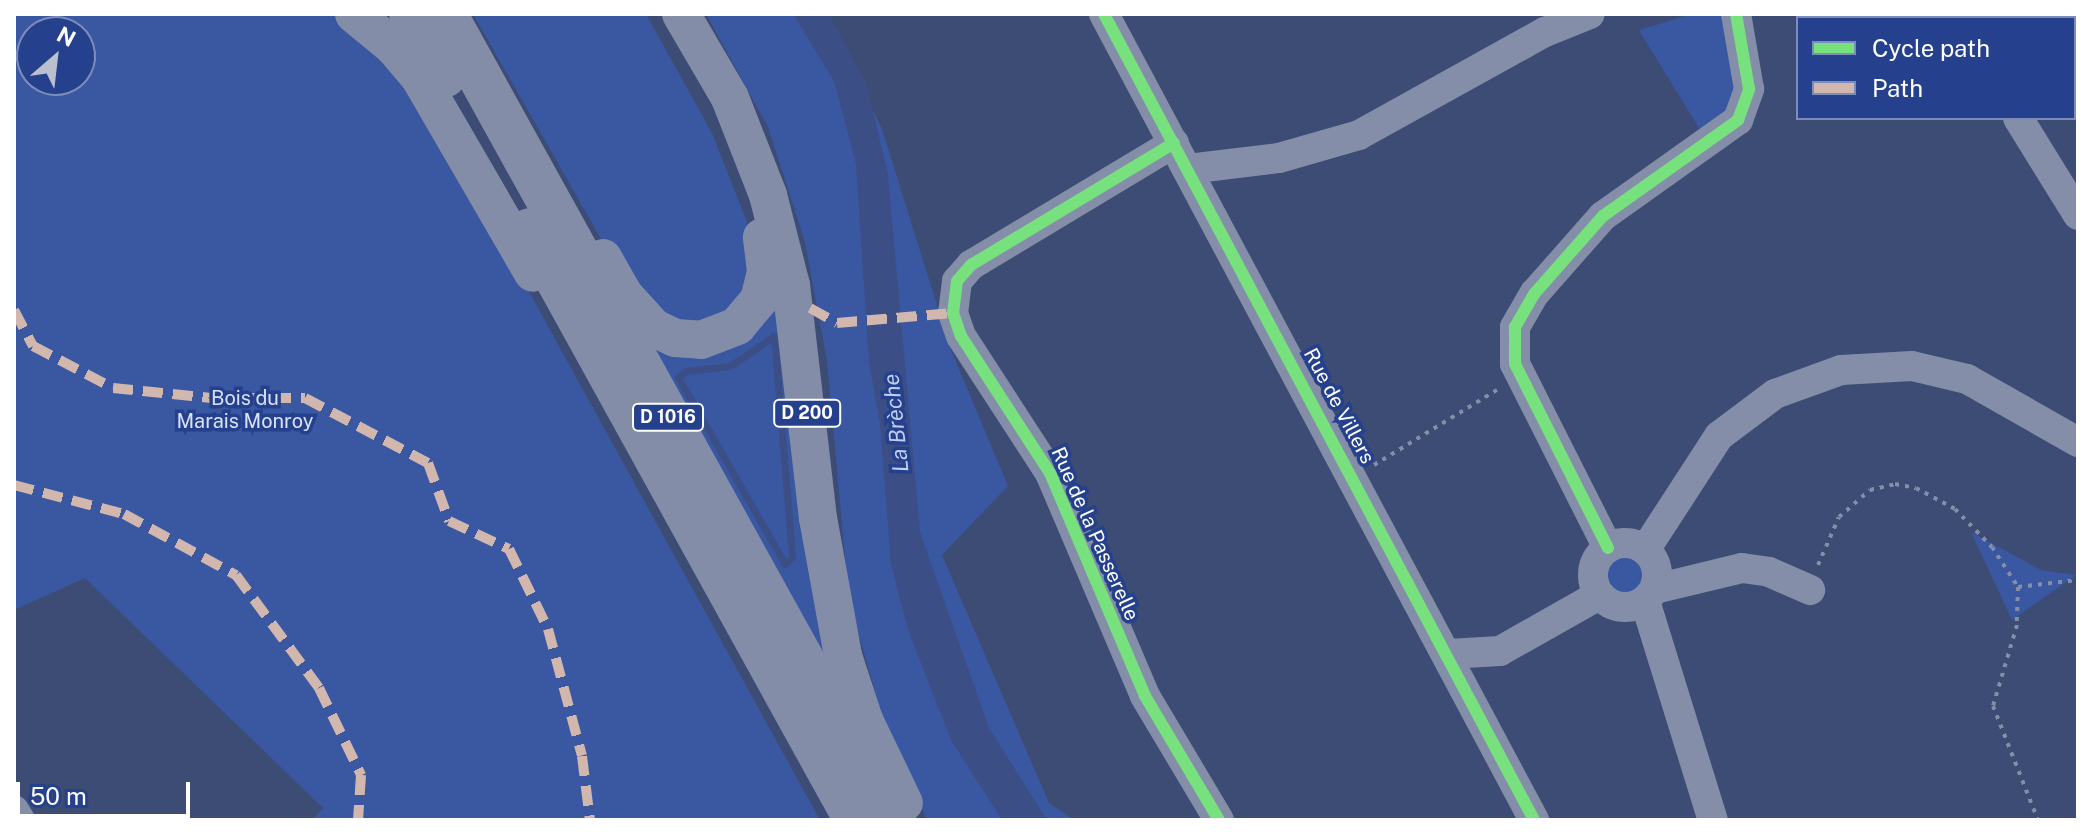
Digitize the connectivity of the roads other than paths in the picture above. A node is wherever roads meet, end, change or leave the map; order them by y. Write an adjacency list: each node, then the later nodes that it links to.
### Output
1 (354, 14): 14 (main road)
2 (411, 14): 14 (highway, D 1016)
3 (445, 14): 9 (highway, D 1016)
4 (661, 14): 9 (main road)
5 (681, 14): 25 (main road, D 200)
6 (1104, 14): 11 (street, Rue de Villers)
7 (1590, 14): 11 (street)
8 (1736, 14): 15 (street)
9 (482, 80): 24 (highway, D 1016)
10 (2019, 120): 12 (street)
11 (1181, 156): 20 (street, Rue de Villers); 26 (street, Rue de la Passerelle)
12 (2078, 215)
13 (2078, 442): 16 (street)
14 (651, 451): 22 (highway, D 1016)
15 (1608, 548): 16 (street); 18 (street)
16 (1645, 550): 19 (street)
17 (1810, 590): 19 (street)
18 (1599, 595): 19 (street); 20 (street)
19 (1650, 595): 28 (street)
20 (1448, 654): 27 (street, Rue de Villers)
21 (14, 810): 23 (street)
22 (850, 811)
23 (20, 820)
24 (891, 820)
25 (912, 820)
26 (1219, 820)
27 (1534, 820)
28 (1713, 820)

